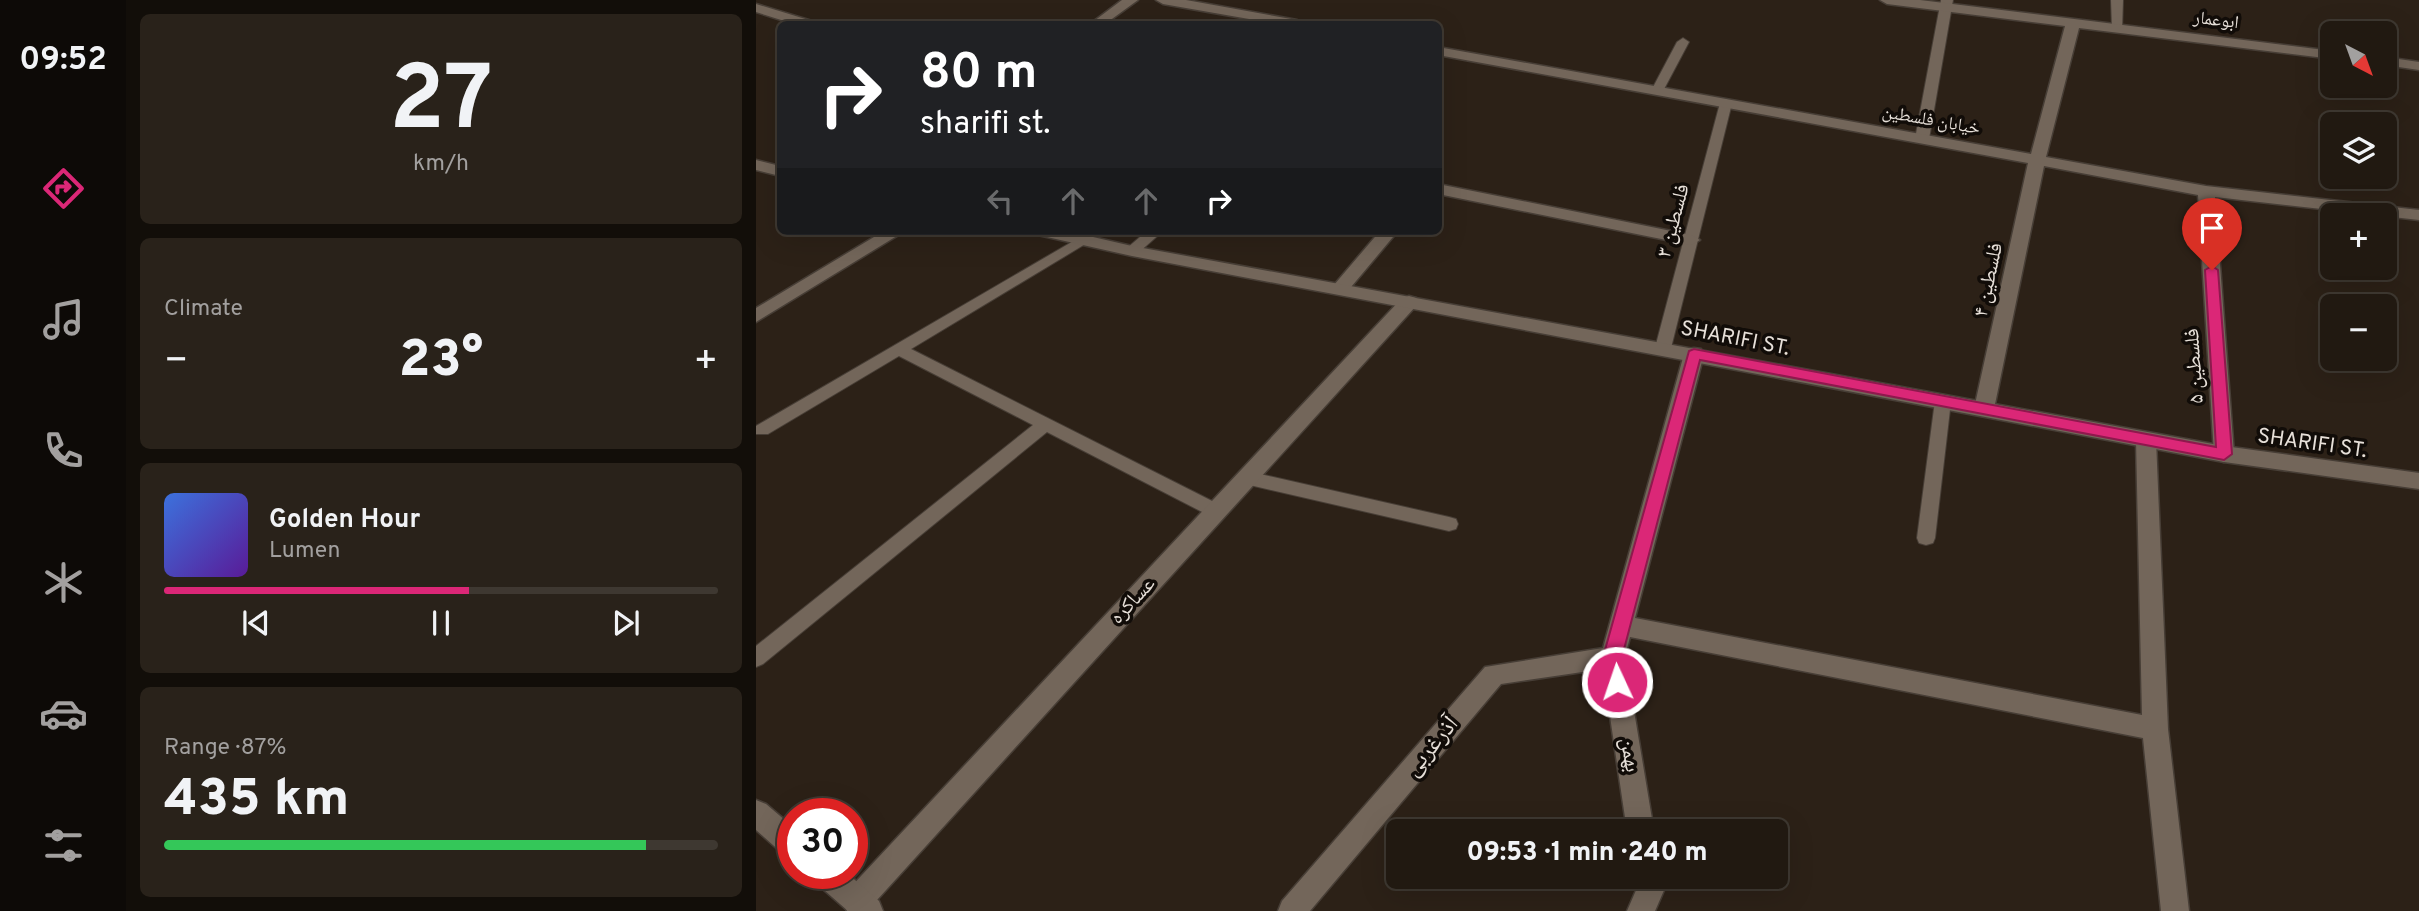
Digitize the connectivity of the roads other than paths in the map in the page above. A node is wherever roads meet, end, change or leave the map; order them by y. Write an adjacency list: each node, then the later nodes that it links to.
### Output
1 (1131, 0): 8 (street)
2 (1163, 0): 9 (street)
3 (1887, 0): 5 (street, ابوعمار)
4 (2117, 0): 11 (lane)
5 (1946, 4): 10 (street, ابوعمار); 19 (lane)
6 (756, 8): 7 (street)
7 (797, 21)
8 (1101, 21)
9 (1280, 21)
10 (2073, 23): 11 (street, ابوعمار); 20 (street, فلسطین ۴)
11 (2118, 29): 14 (street, ابوعمار)
12 (1684, 42): 17 (lane)
13 (1442, 52): 17 (street, خیابان فلسطین)
14 (2320, 53)
15 (2398, 63): 16 (street)
16 (2419, 66)
17 (1657, 91): 18 (street, خیابان فلسطین)
18 (1727, 103): 19 (street, خیابان فلسطین); 31 (lane, فلسطین ۳)
19 (1922, 139): 20 (street, خیابان فلسطین)
20 (2037, 160): 24 (street, خیابان فلسطین); 40 (street, فلسطین ۴)
21 (756, 165): 22 (street)
22 (777, 170)
23 (1442, 191): 31 (street)
24 (2206, 191): 25 (street, خیابان فلسطین); 44 (street, فلسطین ۵)
25 (2419, 215)
26 (889, 235): 35 (street)
27 (1061, 235): 30 (street, SHARIFI ST.)
28 (1151, 235): 32 (lane)
29 (1386, 235): 33 (street)
30 (1082, 240): 32 (street, SHARIFI ST.); 37 (lane)
31 (1691, 240): 36 (lane, فلسطین ۳)
32 (1132, 251): 33 (street, SHARIFI ST.)
33 (1340, 289): 34 (street, SHARIFI ST.)
34 (1409, 302): 36 (street, SHARIFI ST.); 45 (street, عساکره)
35 (756, 316)
36 (1663, 348): 38 (street, SHARIFI ST.)
37 (898, 349): 41 (lane); 42 (lane)
38 (1694, 354): 39 (street, SHARIFI ST.); 50 (street, بهمن)
39 (1943, 401): 40 (street, SHARIFI ST.); 49 (lane)
40 (1984, 409): 43 (street, SHARIFI ST.)
41 (1046, 424): 47 (lane); 52 (lane)
42 (762, 430)
43 (2146, 440): 44 (street, SHARIFI ST.); 53 (street)
44 (2224, 454): 46 (street, SHARIFI ST.)
45 (1247, 478): 47 (street, عساکره); 48 (lane)
46 (2419, 481)
47 (1216, 511): 59 (street, عساکره)
48 (1449, 524)
49 (1926, 538)
50 (1621, 625): 51 (street, بهمن); 53 (street)
51 (1613, 657): 55 (street, بهمن); 60 (street, آذرغربی)
52 (756, 658)
53 (2155, 729): 62 (street)
54 (756, 813): 56 (street)
55 (1639, 819)
56 (777, 831)
57 (844, 889): 59 (street)
58 (1651, 889): 61 (street)
59 (863, 906)
60 (1293, 911)
61 (1641, 911)
62 (2175, 911)

